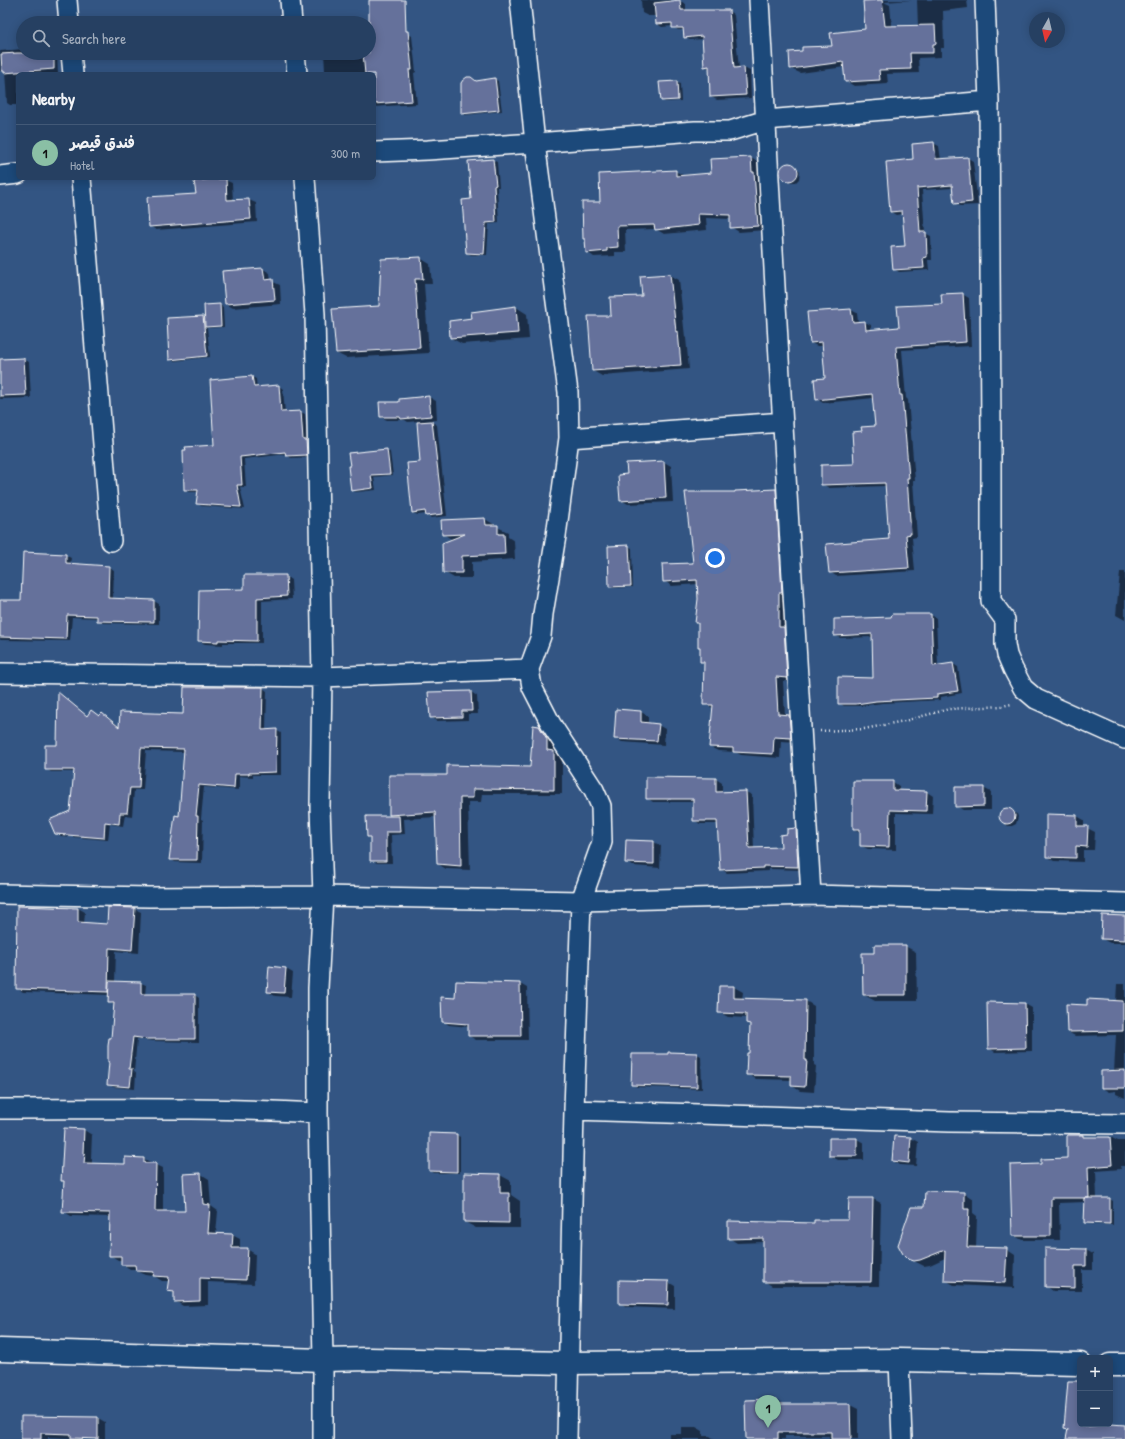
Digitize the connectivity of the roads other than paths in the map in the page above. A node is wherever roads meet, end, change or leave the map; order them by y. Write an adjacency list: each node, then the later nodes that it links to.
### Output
1 (67, 0): 6 (street)
2 (290, 0): 7 (street)
3 (520, 0): 14 (street)
4 (759, 0): 13 (street)
5 (985, 0): 12 (street)
6 (68, 16)
7 (291, 16)
8 (72, 60): 10 (street)
9 (296, 60): 11 (street)
10 (73, 72)
11 (297, 72)
12 (989, 101): 13 (street); 26 (street)
13 (766, 120): 14 (street); 20 (street)
14 (535, 143): 15 (street); 21 (street)
15 (376, 152)
16 (16, 174): 17 (street)
17 (0, 176)
18 (81, 180): 22 (street)
19 (305, 180): 25 (street)
20 (783, 422): 21 (street); 28 (street)
21 (569, 438): 23 (street)
22 (111, 541)
23 (529, 669): 25 (street); 30 (street)
24 (0, 673): 25 (street)
25 (322, 677): 29 (street)
26 (1125, 739)
27 (0, 894): 29 (street)
28 (811, 895): 30 (street); 31 (street)
29 (323, 896): 30 (street); 34 (street)
30 (581, 901): 33 (street)
31 (1125, 904)
32 (0, 1109): 34 (street)
33 (574, 1110): 35 (street); 39 (street)
34 (318, 1113): 37 (street)
35 (1125, 1124)
36 (0, 1350): 37 (street)
37 (323, 1360): 39 (street); 43 (street)
38 (899, 1360): 39 (street); 40 (street); 45 (street)
39 (569, 1363): 44 (street)
40 (1077, 1364)
41 (1113, 1365): 42 (street)
42 (1125, 1365)
43 (324, 1439)
44 (567, 1439)
45 (902, 1439)

